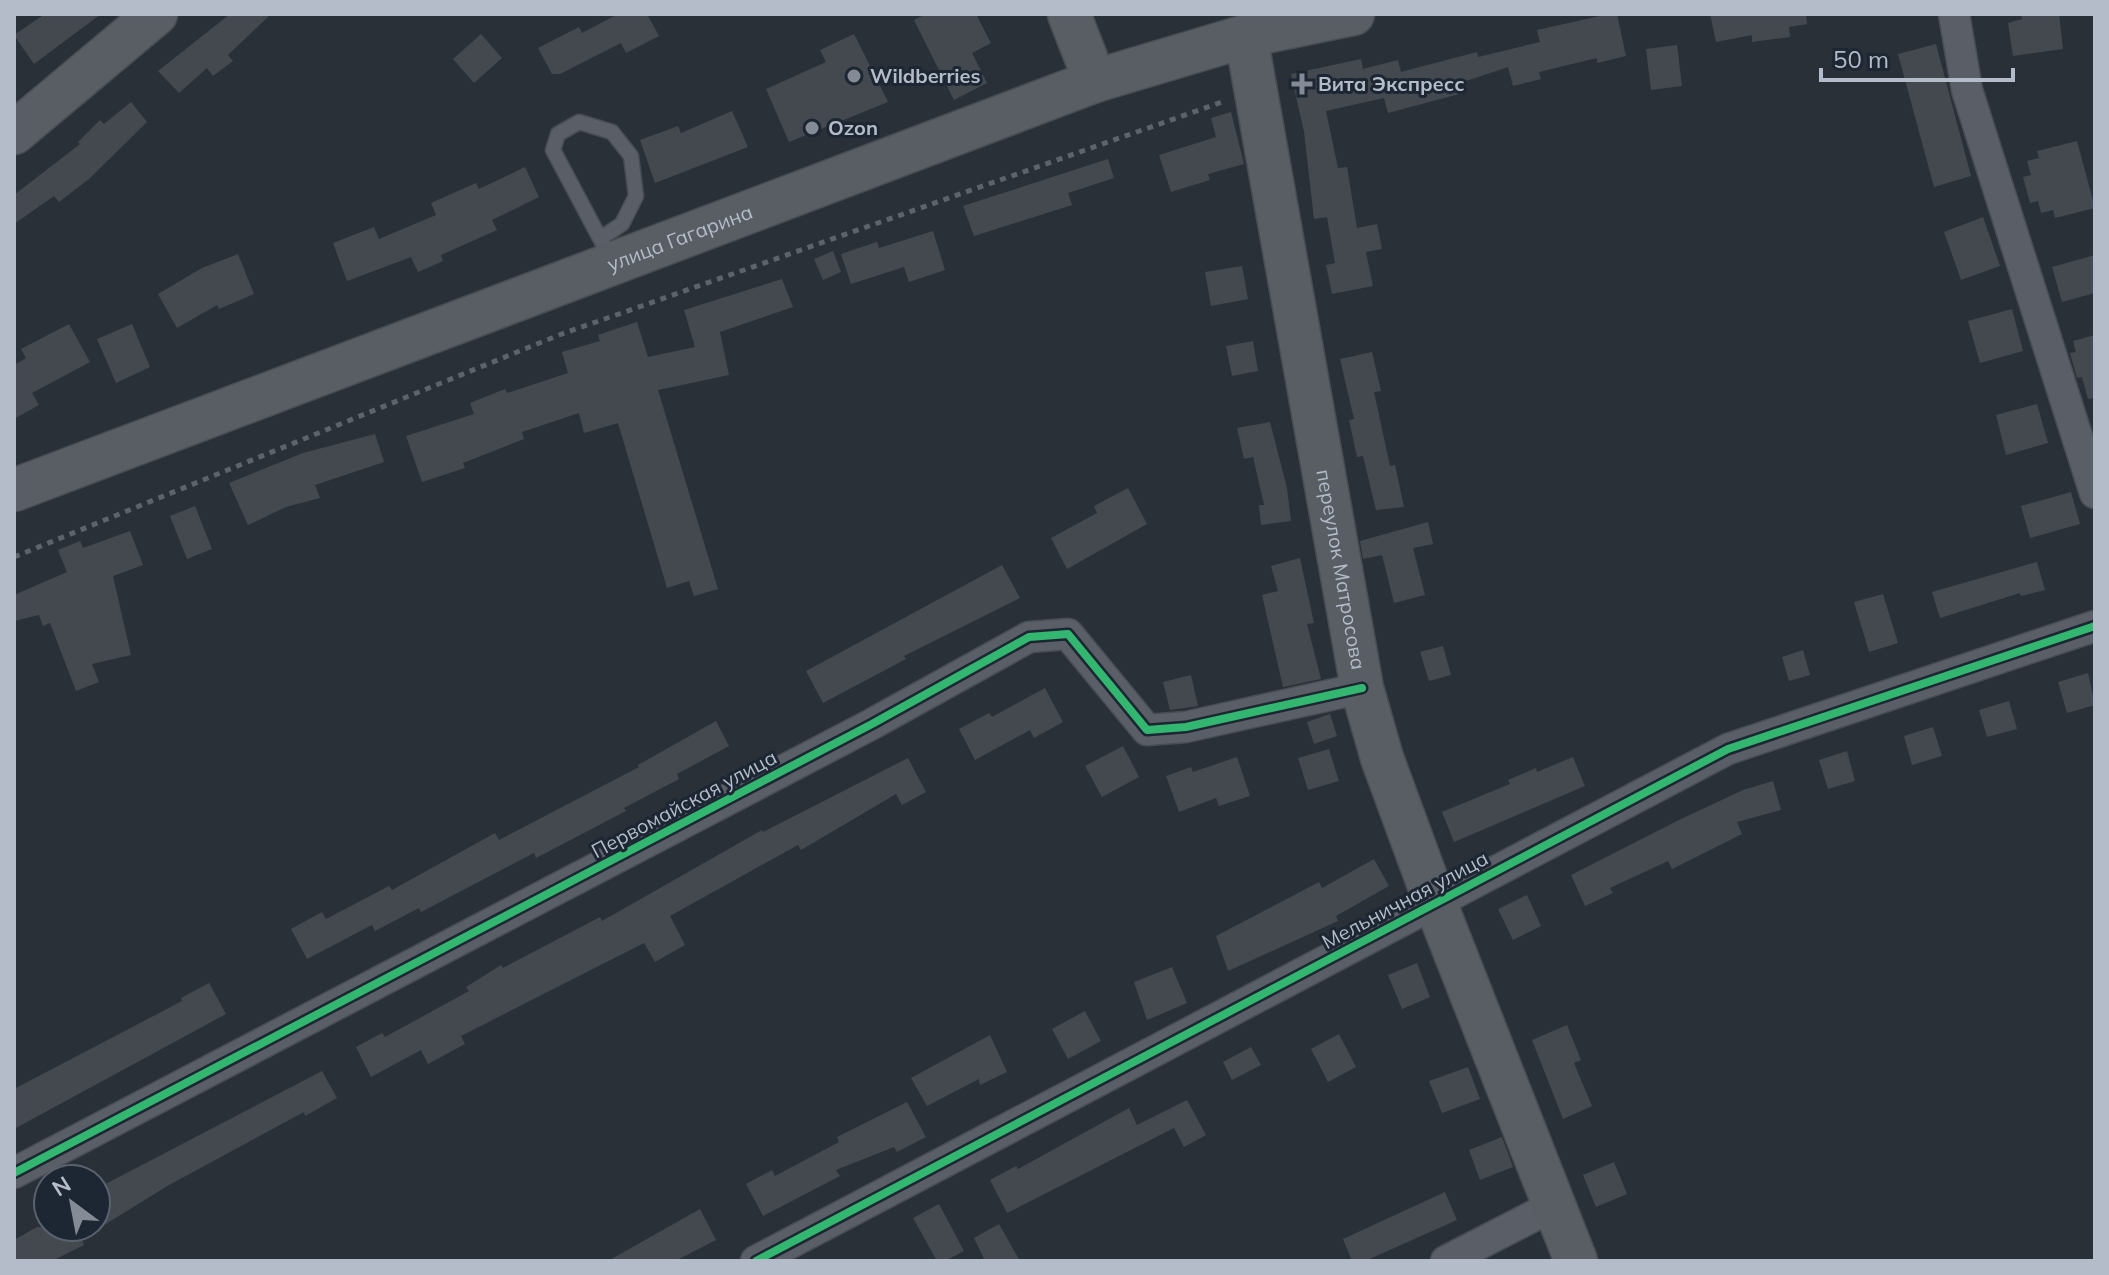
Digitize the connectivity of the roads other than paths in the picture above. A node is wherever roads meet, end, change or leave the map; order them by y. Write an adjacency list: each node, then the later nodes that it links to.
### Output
1 (156, 14): 7 (main road)
2 (1069, 14): 6 (main road)
3 (1353, 14): 5 (main road, улица Гагарина)
4 (1954, 14): 10 (street)
5 (1246, 36): 6 (main road, улица Гагарина); 12 (main road, переулок Матросова)
6 (1095, 81): 8 (main road, улица Гагарина)
7 (14, 133)
8 (606, 249): 8 (lane); 9 (main road, улица Гагарина)
9 (14, 490)
10 (2095, 493)
11 (2095, 626): 13 (street, Мельничная улица)
12 (1362, 688): 13 (main road, переулок Матросова); 14 (street, Первомайская улица)
13 (1435, 902): 15 (main road, переулок Матросова); 16 (street, Мельничная улица)
14 (14, 1173)
15 (1553, 1206): 17 (street); 18 (main road, переулок Матросова)
16 (756, 1261)
17 (1446, 1261)
18 (1576, 1261)

